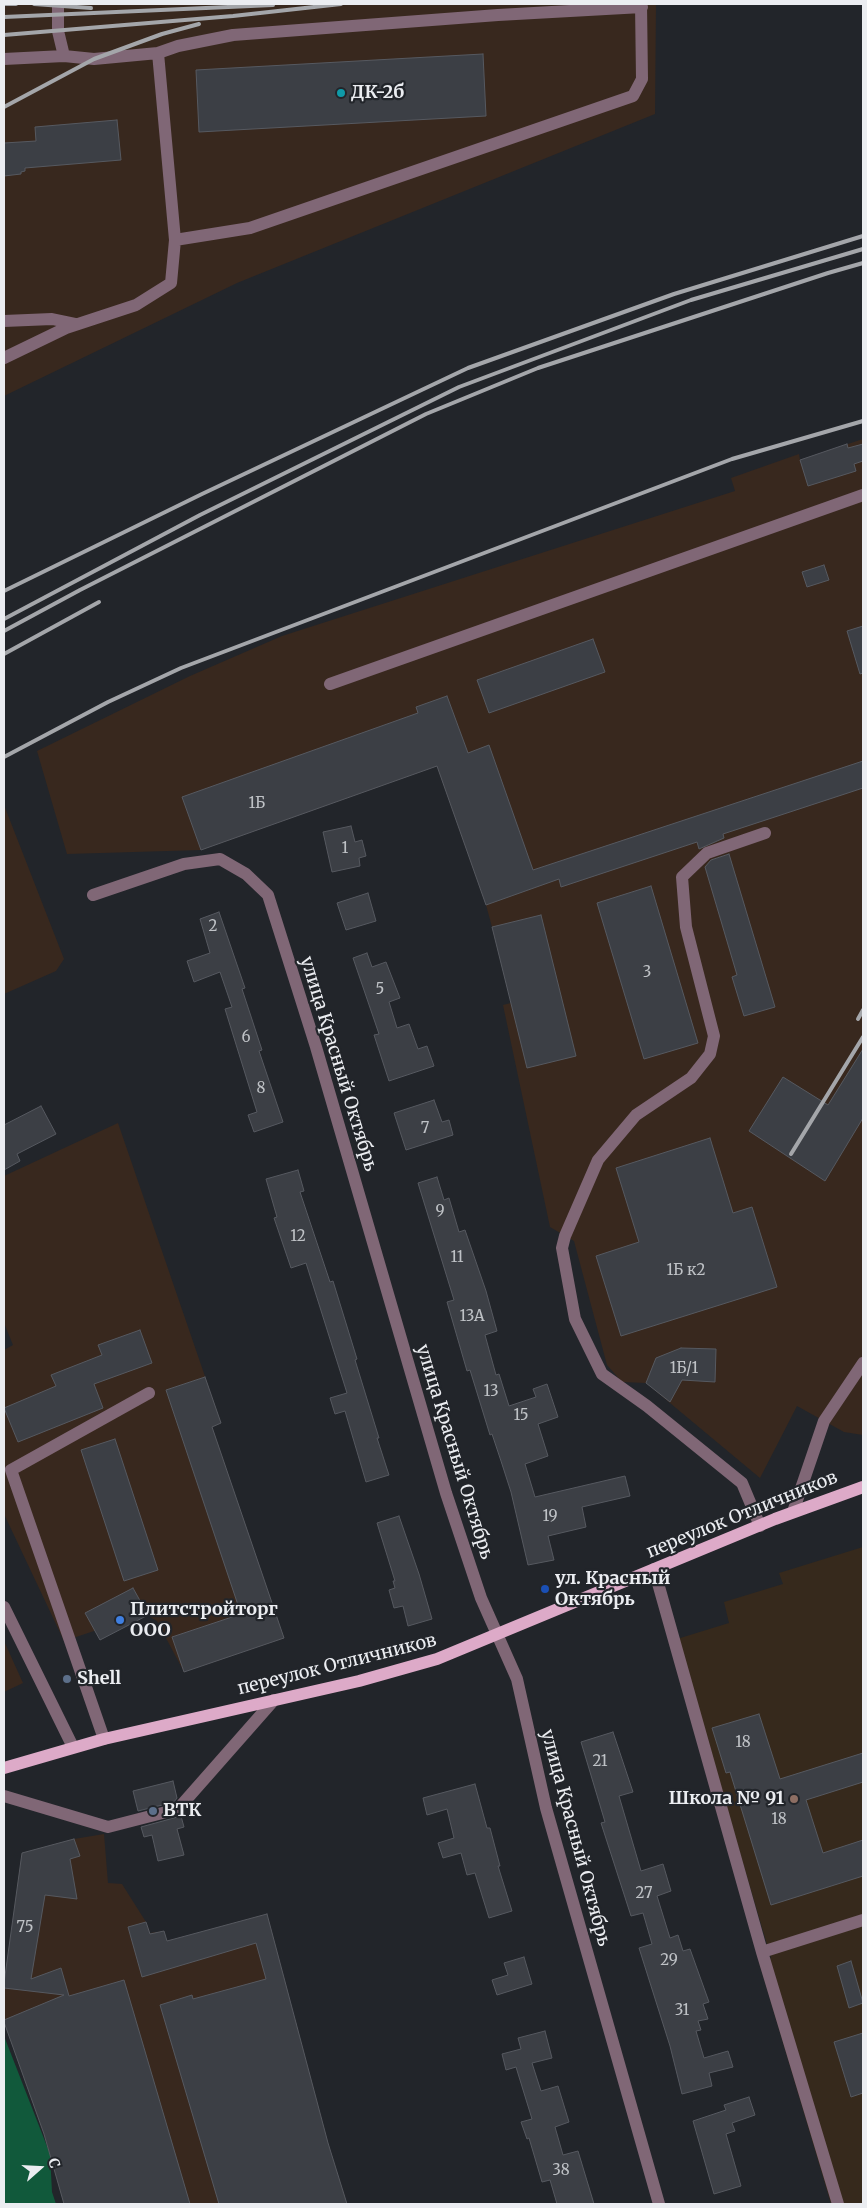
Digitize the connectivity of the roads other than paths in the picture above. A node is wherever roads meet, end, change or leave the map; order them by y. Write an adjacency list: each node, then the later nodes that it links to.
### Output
1 (58, 4): 4 (street)
2 (642, 5): 3 (street); 6 (street)
3 (158, 53): 4 (street); 6 (street)
4 (64, 56): 5 (street)
5 (4, 59)
6 (174, 240): 8 (street)
7 (4, 321): 8 (street)
8 (76, 324): 9 (street)
9 (4, 358)
10 (863, 495): 11 (street)
11 (330, 684)
12 (765, 833): 18 (street)
13 (93, 895): 21 (street, улица Красный Октябрь)
14 (863, 1363): 17 (street)
15 (149, 1393): 23 (street)
16 (863, 1487): 17 (main road, переулок Отличников)
17 (792, 1512): 18 (main road, переулок Отличников)
18 (760, 1526): 19 (main road, переулок Отличников)
19 (654, 1569): 21 (main road, переулок Отличников); 28 (street)
20 (4, 1607): 24 (street)
21 (497, 1635): 22 (main road, переулок Отличников); 29 (street, улица Красный Октябрь)
22 (274, 1700): 23 (main road, переулок Отличников); 26 (street)
23 (104, 1739): 24 (main road, переулок Отличников)
24 (73, 1747): 25 (main road, переулок Отличников)
25 (4, 1768)
26 (4, 1796)
27 (863, 1920): 28 (street)
28 (762, 1952): 30 (street)
29 (659, 2204)
30 (838, 2204)

